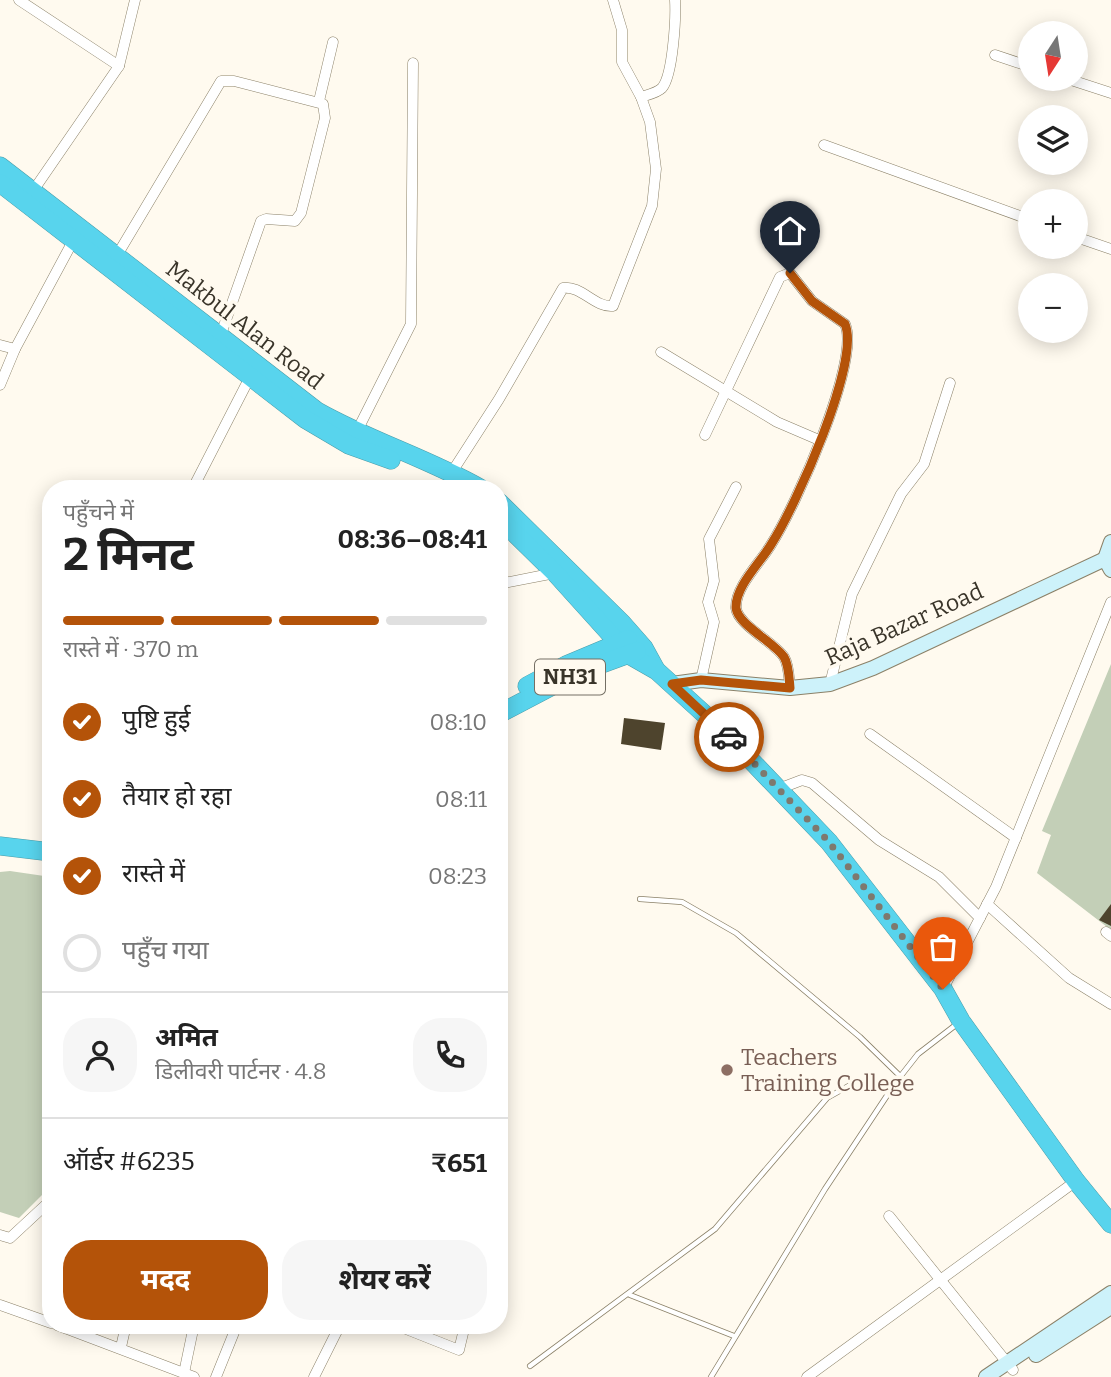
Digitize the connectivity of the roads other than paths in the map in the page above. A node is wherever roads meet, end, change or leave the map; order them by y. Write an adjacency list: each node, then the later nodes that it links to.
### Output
1 (19, 0): 6 (street)
2 (44, 0): 6 (street)
3 (135, 0): 11 (street)
4 (613, 0): 14 (street)
5 (675, 0): 14 (street)
6 (37, 12): 11 (street)
7 (332, 42): 15 (street)
8 (995, 55): 9 (street)
9 (1018, 62)
10 (413, 63): 33 (street)
11 (119, 66): 19 (street)
12 (1088, 86): 13 (street)
13 (1111, 93)
14 (641, 97): 37 (street)
15 (319, 101): 24 (street); 25 (street)
16 (824, 145): 20 (street)
17 (0, 166): 19 (highway, Makbul Alan Road)
18 (0, 183): 21 (highway, Makbul Alan Road)
19 (33, 191): 24 (highway, Makbul Alan Road)
20 (1018, 215)
21 (73, 241): 27 (street); 29 (highway, Makbul Alan Road)
22 (1088, 241): 23 (street)
23 (1111, 249)
24 (116, 257): 25 (highway, Makbul Alan Road)
25 (220, 337): 33 (highway, Makbul Alan Road)
26 (0, 345): 27 (street)
27 (15, 349): 31 (street)
28 (662, 352): 32 (street)
29 (250, 377): 36 (street); 37 (highway, Makbul Alan Road)
30 (950, 383): 49 (street)
31 (0, 385)
32 (725, 392): 34 (street); 35 (street); 35 (street)
33 (356, 433): 37 (highway, Makbul Alan Road)
34 (705, 435)
35 (819, 440): 50 (street)
36 (196, 480)
37 (455, 480)
38 (736, 487): 47 (street)
39 (508, 512): 46 (highway)
40 (508, 527): 43 (highway)
41 (1111, 542): 42 (street)
42 (1108, 565): 49 (street, Raja Bazar Road)
43 (555, 573): 44 (street); 46 (highway)
44 (508, 582)
45 (1111, 602): 55 (street)
46 (632, 646): 48 (highway); 51 (highway, NH31); 52 (highway, NH31)
47 (701, 680): 48 (street, Raja Bazar Road); 50 (street, Raja Bazar Road)
48 (672, 684): 54 (highway)
49 (830, 684): 50 (street, Raja Bazar Road)
50 (790, 688)
51 (508, 696)
52 (508, 709)
53 (870, 734): 55 (street)
54 (781, 788): 60 (street); 61 (highway)
55 (1016, 838): 59 (street)
56 (0, 846): 57 (highway)
57 (42, 851)
58 (640, 899): 64 (lane)
59 (987, 904): 60 (street); 62 (street)
60 (980, 918): 61 (street)
61 (943, 989): 63 (highway)
62 (1111, 1004)
63 (961, 1021): 64 (lane); 66 (highway)
64 (900, 1076): 65 (lane)
65 (896, 1082): 74 (lane); 85 (lane)
66 (1076, 1181): 69 (highway); 72 (street)
67 (42, 1207): 70 (street)
68 (889, 1216): 72 (street)
69 (1111, 1224)
70 (5, 1236): 71 (street)
71 (0, 1246)
72 (939, 1278): 88 (street); 93 (street)
73 (1111, 1293): 88 (street)
74 (630, 1295): 85 (lane); 87 (lane)
75 (0, 1305): 77 (street)
76 (1111, 1307): 88 (street)
77 (42, 1320)
78 (83, 1334): 86 (street)
79 (124, 1334): 86 (street)
80 (193, 1334): 89 (street)
81 (233, 1334): 90 (street)
82 (336, 1334): 91 (street)
83 (419, 1334): 84 (street)
84 (463, 1334)
85 (734, 1336): 92 (lane)
86 (121, 1347): 89 (street)
87 (530, 1366)
88 (1008, 1370): 94 (street)
89 (189, 1375)
90 (216, 1377)
91 (314, 1377)
92 (711, 1377)
93 (807, 1377)
94 (986, 1377)

